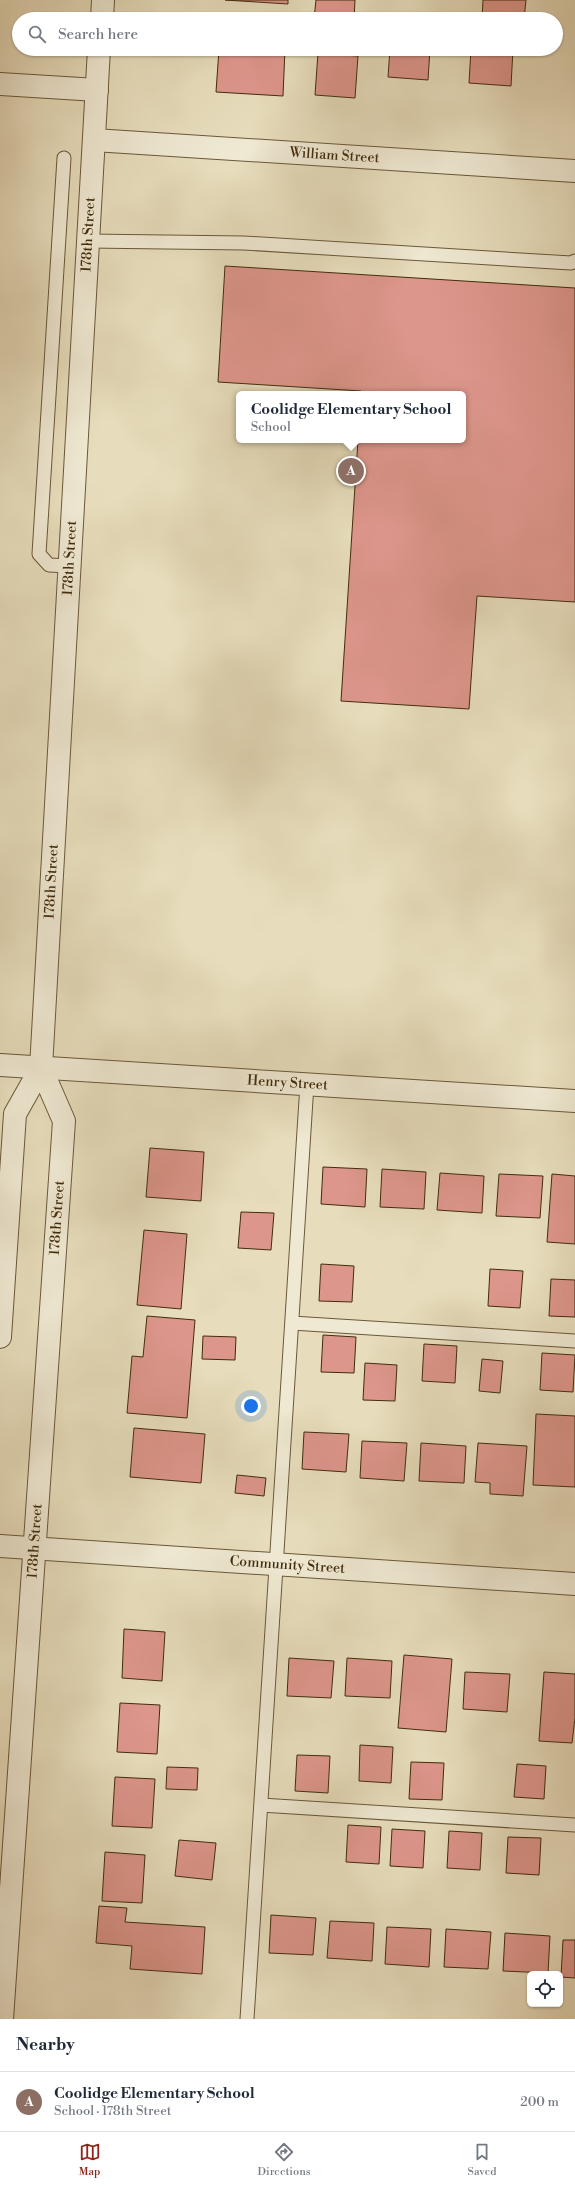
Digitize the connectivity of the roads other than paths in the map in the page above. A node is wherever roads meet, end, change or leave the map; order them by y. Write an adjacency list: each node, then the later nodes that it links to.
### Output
1 (103, 0): 2 (street)
2 (102, 12)
3 (99, 56): 5 (street, 178th Street)
4 (0, 84): 5 (street)
5 (97, 90): 6 (street, 178th Street)
6 (94, 140): 8 (street, William Street); 9 (street, 178th Street)
7 (64, 158): 11 (lane)
8 (575, 171)
9 (88, 241): 10 (lane); 11 (street, 178th Street)
10 (575, 261)
11 (69, 566): 13 (street, 178th Street)
12 (0, 1065): 13 (street, Henry Street)
13 (41, 1068): 14 (street, Henry Street); 17 (street, 178th Street); 20 (street, 178th Street)
14 (307, 1084): 15 (street, Henry Street); 16 (lane)
15 (575, 1101)
16 (292, 1323): 18 (lane); 21 (lane)
17 (0, 1337)
18 (575, 1341)
19 (0, 1546): 20 (street, Community Street)
20 (35, 1548): 21 (street, Community Street); 25 (street, 178th Street)
21 (276, 1564): 22 (street, Community Street); 23 (lane)
22 (575, 1584)
23 (260, 1805): 24 (lane); 26 (lane)
24 (575, 1825)
25 (2, 2019)
26 (246, 2019)

